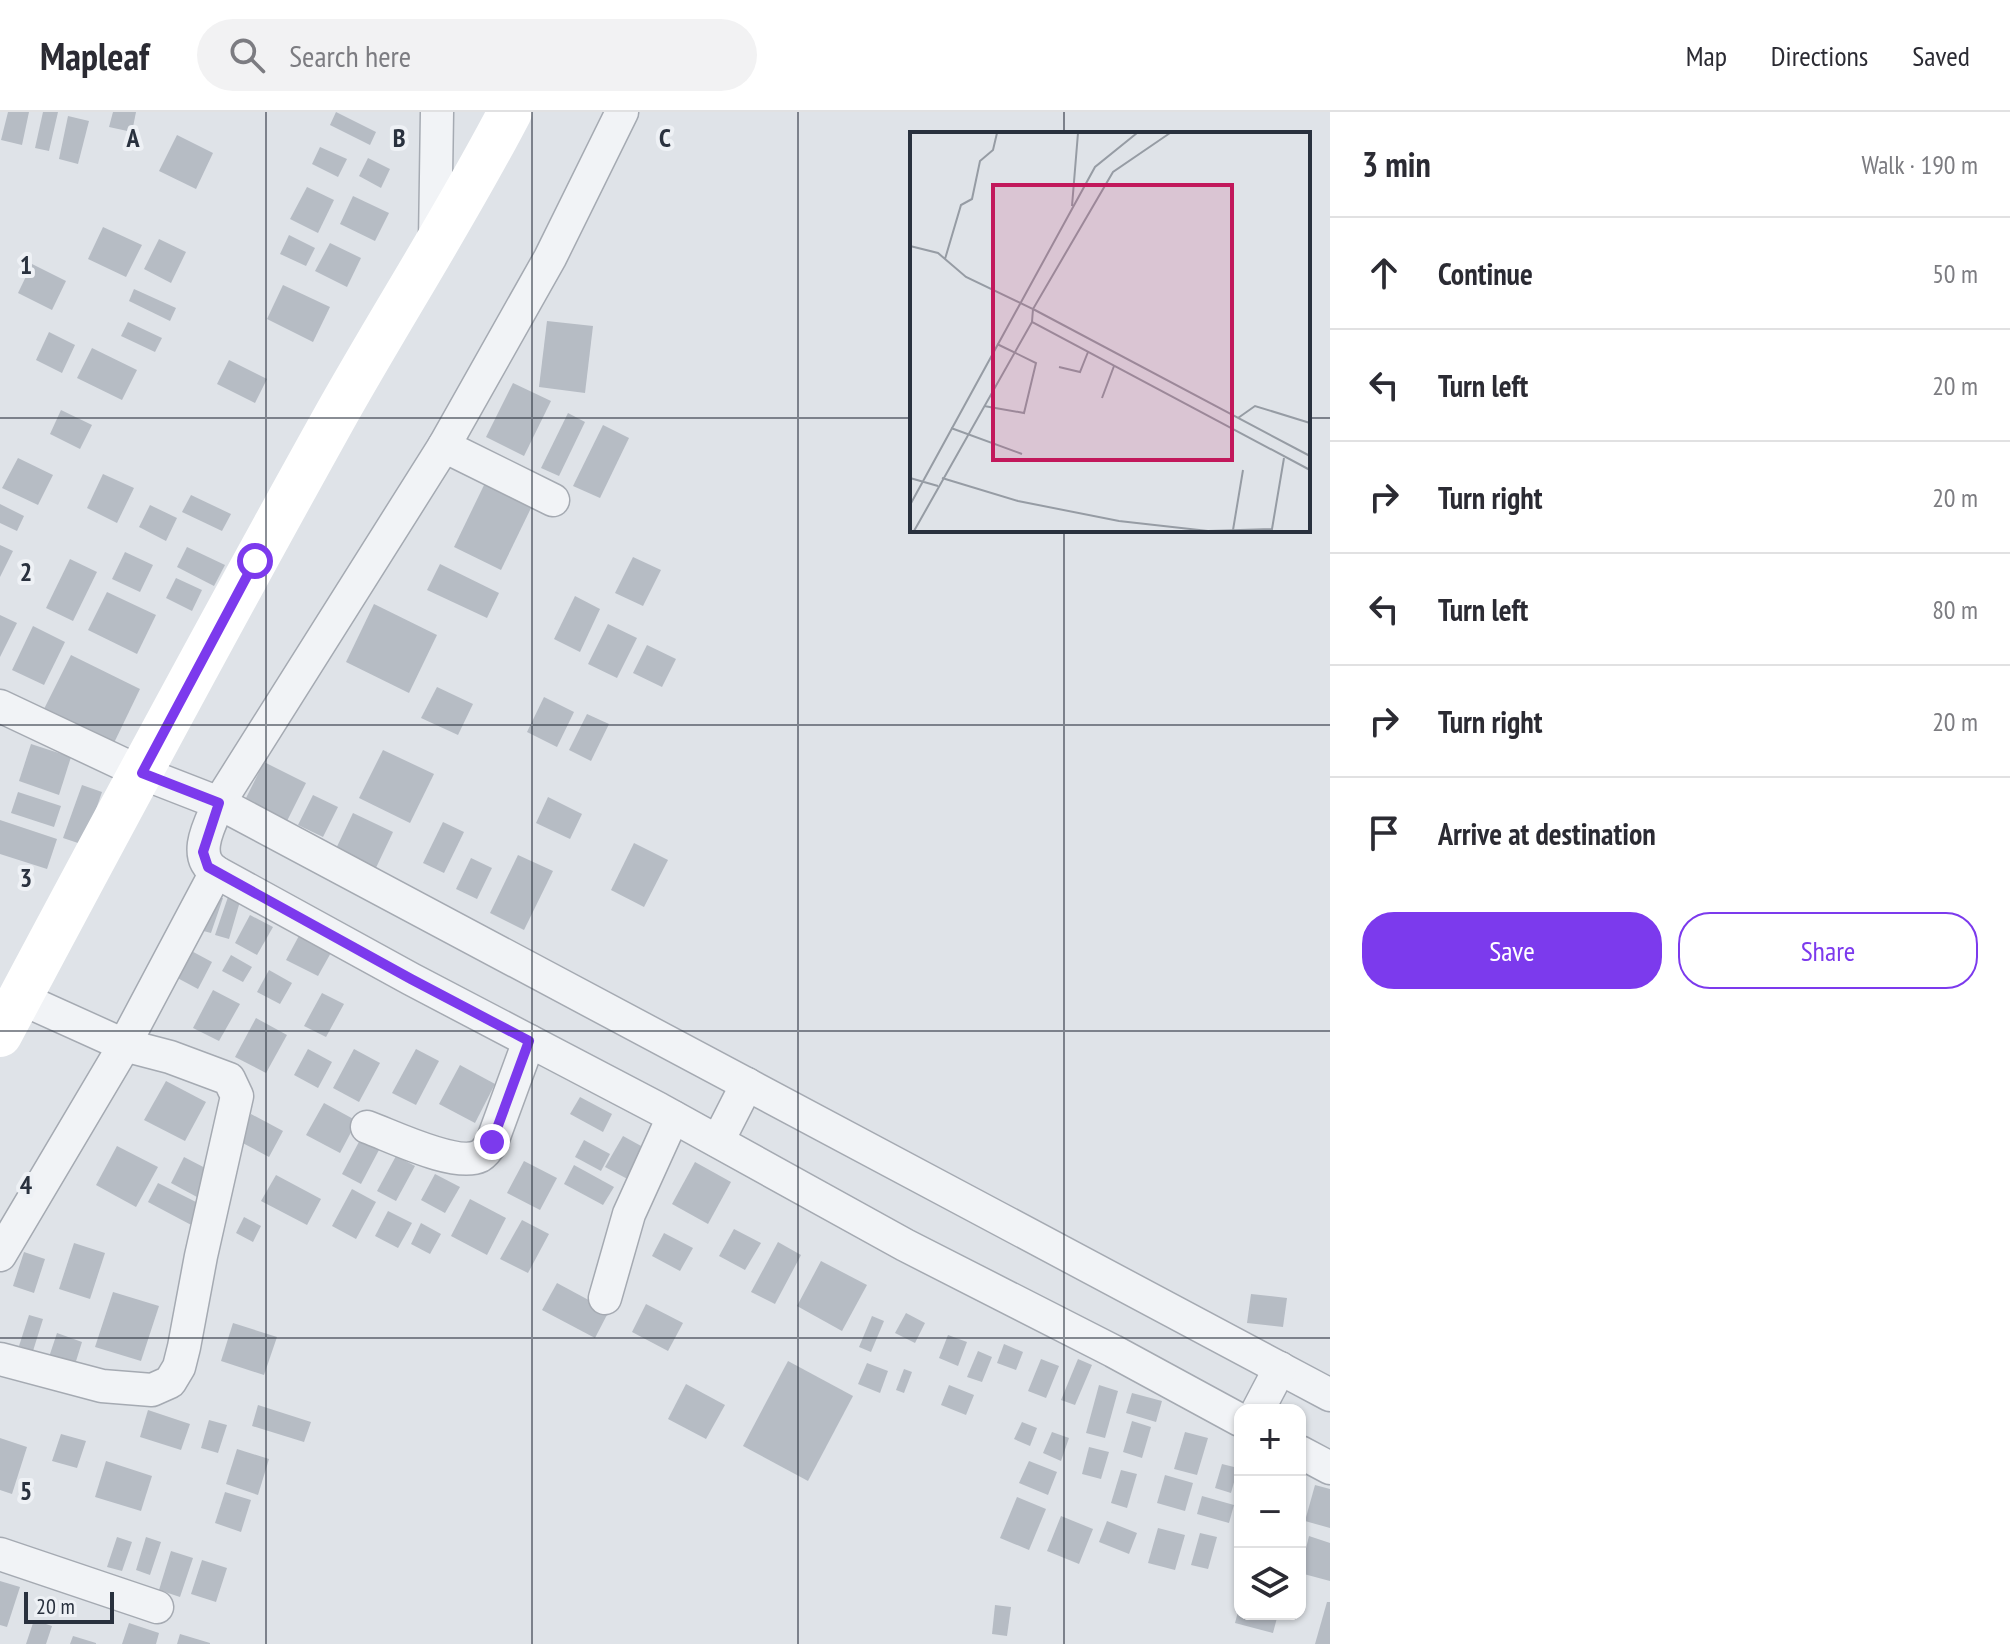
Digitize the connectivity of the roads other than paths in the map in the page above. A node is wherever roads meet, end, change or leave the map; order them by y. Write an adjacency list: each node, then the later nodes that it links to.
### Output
1 (437, 112): 4 (street)
2 (510, 112): 4 (main road)
3 (622, 112): 5 (street)
4 (435, 242): 8 (main road)
5 (444, 446): 6 (street); 9 (street)
6 (553, 500)
7 (0, 706): 8 (street)
8 (145, 774): 9 (street); 10 (main road)
9 (211, 830): 11 (street); 12 (street); 13 (street)
10 (22, 1015): 12 (street)
11 (529, 1041): 14 (street); 15 (street)
12 (116, 1042): 17 (street); 19 (street)
13 (747, 1084): 16 (street); 20 (street)
14 (673, 1117): 16 (street); 18 (street)
15 (367, 1127)
16 (718, 1141): 23 (street)
17 (0, 1255)
18 (605, 1298)
19 (0, 1359)
20 (1280, 1368): 21 (street); 22 (street)
21 (1330, 1395)
22 (1261, 1404)
23 (1234, 1417)
24 (1306, 1455): 25 (street)
25 (1330, 1468)
26 (0, 1554): 27 (street)
27 (157, 1607)

